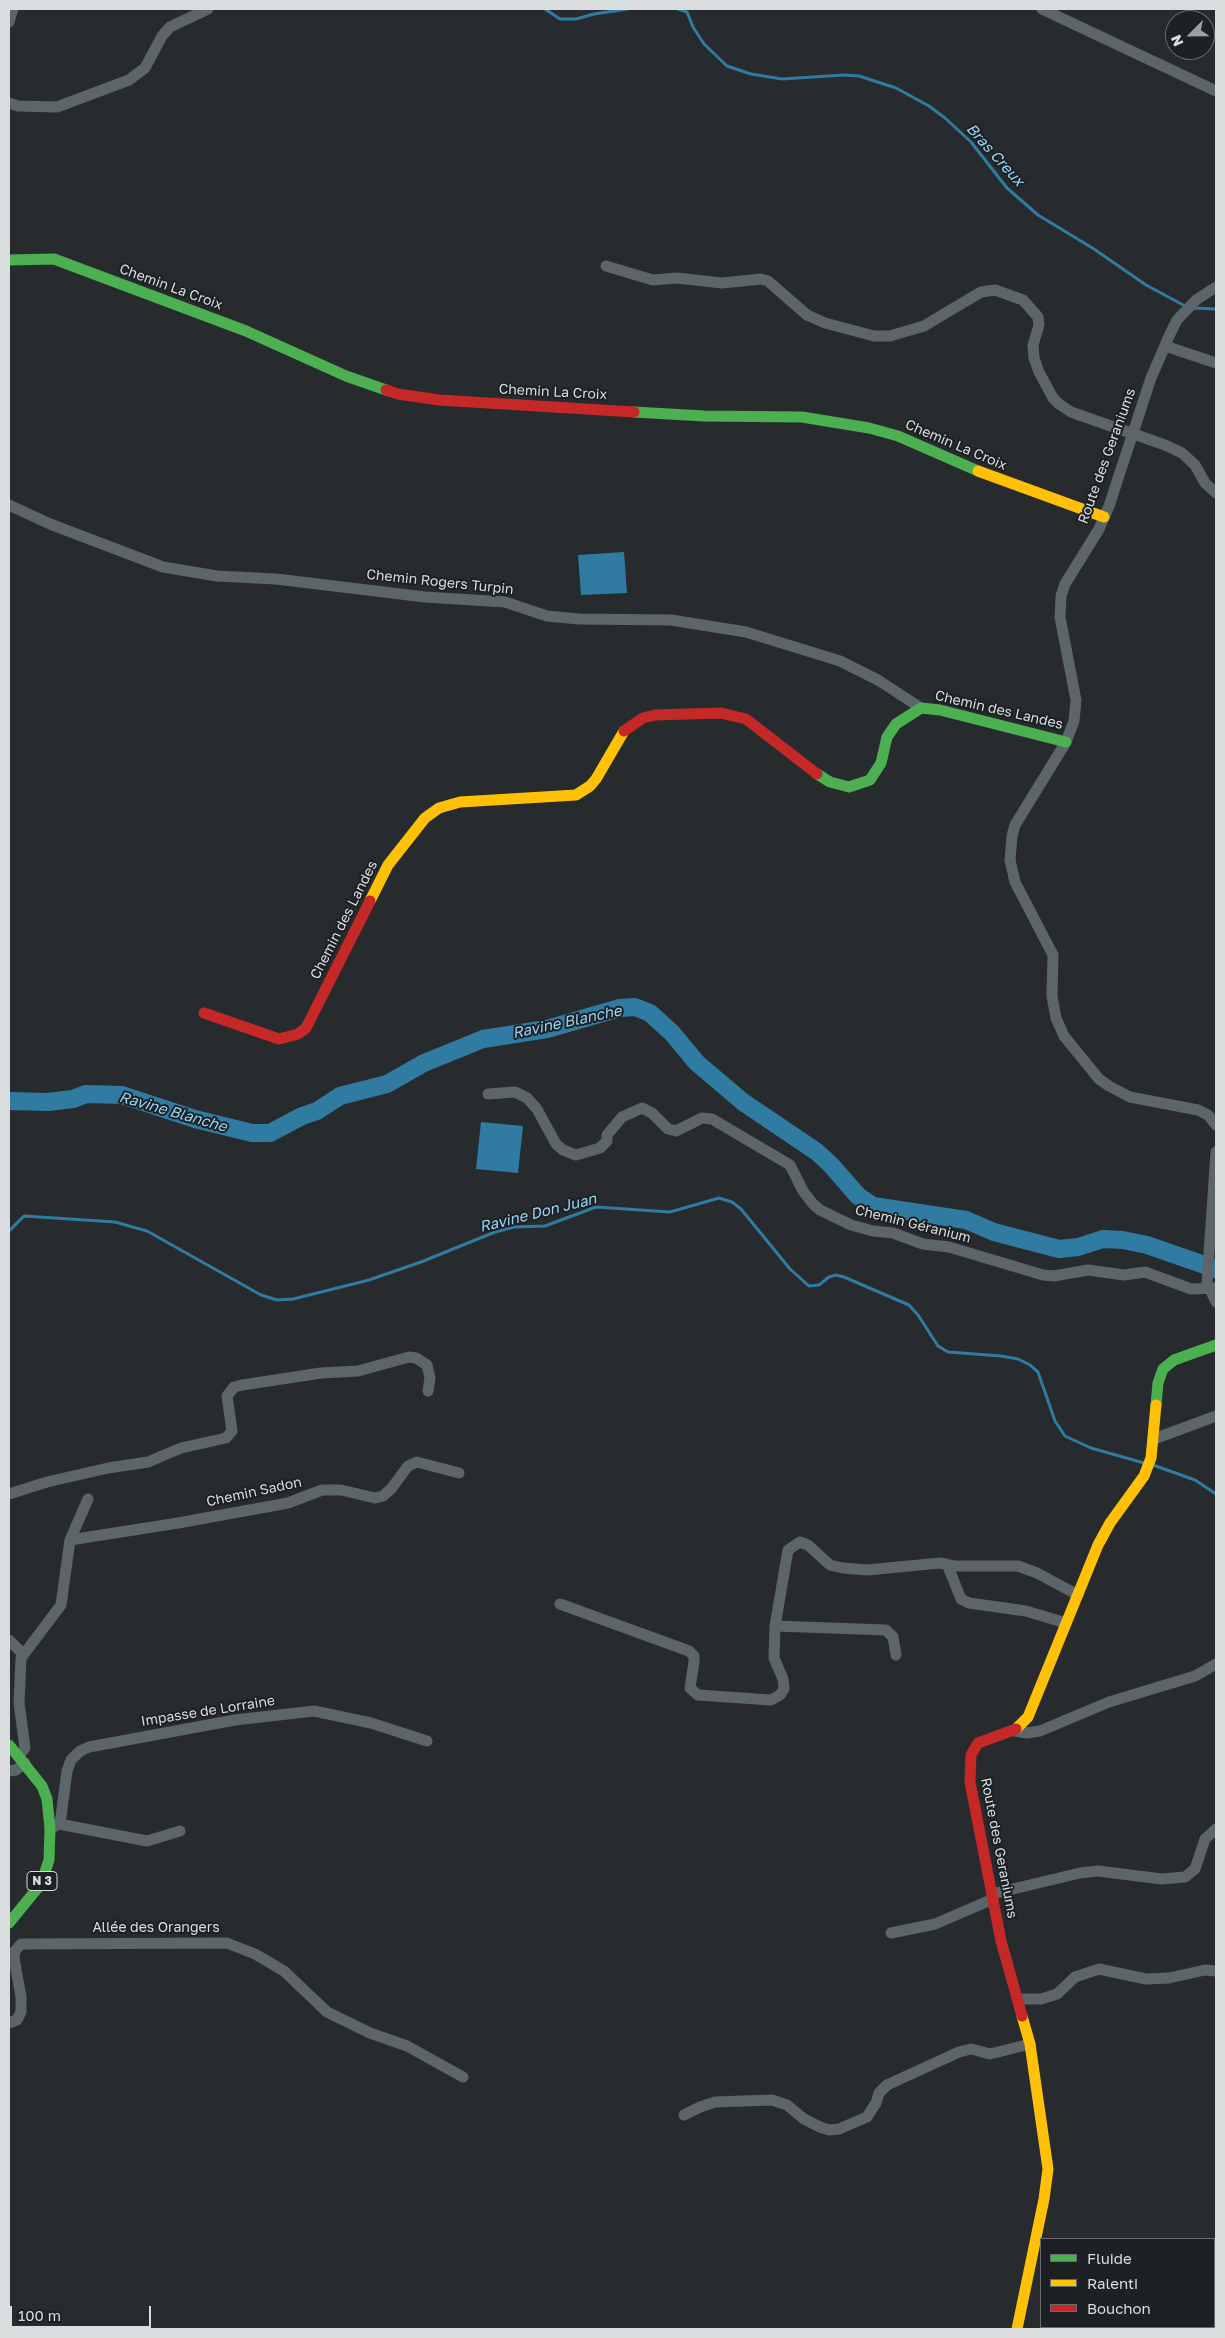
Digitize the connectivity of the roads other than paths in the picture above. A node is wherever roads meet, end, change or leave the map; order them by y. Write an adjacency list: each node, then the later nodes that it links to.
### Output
1 (13, 9): 4 (street)
2 (208, 9): 6 (street)
3 (1042, 9): 5 (street)
4 (9, 22)
5 (1216, 91)
6 (9, 103)
7 (9, 260): 15 (street, Chemin La Croix)
8 (606, 266): 12 (street)
9 (1216, 287): 10 (street, Route des Geraniums)
10 (1165, 346): 11 (street); 12 (street, Route des Geraniums)
11 (1216, 363)
12 (1132, 434): 13 (street); 15 (street, Route des Geraniums)
13 (1216, 493)
14 (9, 505): 16 (street, Chemin Rogers Turpin)
15 (1104, 516): 17 (street, Route des Geraniums)
16 (921, 708): 17 (street, Chemin des Landes); 18 (street, Chemin des Landes)
17 (1066, 742): 20 (street, Route des Geraniums)
18 (204, 1013)
19 (488, 1094): 22 (street, Chemin Géranium)
20 (1216, 1125)
21 (1216, 1152): 22 (street)
22 (1212, 1288): 23 (street)
23 (1216, 1302)
24 (1216, 1345): 27 (street)
25 (428, 1391): 29 (street)
26 (1216, 1416): 27 (street)
27 (1154, 1440): 33 (street)
28 (459, 1473): 31 (street, Chemin Sadon)
29 (9, 1494)
30 (88, 1499): 31 (street)
31 (70, 1540): 38 (street)
32 (947, 1564): 33 (street); 35 (street); 36 (street)
33 (1078, 1594): 35 (street)
34 (560, 1604): 36 (street)
35 (1066, 1623): 41 (street)
36 (775, 1626): 39 (street)
37 (9, 1640): 38 (street)
38 (23, 1654): 44 (street)
39 (896, 1656)
40 (1216, 1664): 41 (street)
41 (1015, 1731): 49 (street, Route des Geraniums)
42 (427, 1741): 46 (street, Impasse de Lorraine)
43 (9, 1745): 44 (street, N 3)
44 (22, 1759): 45 (street); 46 (street, N 3)
45 (9, 1771)
46 (55, 1827): 48 (street); 50 (street, N 3)
47 (1216, 1830): 49 (street)
48 (180, 1831)
49 (993, 1896): 51 (street); 53 (street, Route des Geraniums)
50 (9, 1923)
51 (891, 1933)
52 (1216, 1970): 53 (street)
53 (1018, 1999): 55 (street, Route des Geraniums)
54 (9, 2023): 56 (street, Allée des Orangers)
55 (1030, 2044): 57 (street); 58 (street, Route des Geraniums)
56 (463, 2077)
57 (684, 2115)
58 (1017, 2329)

